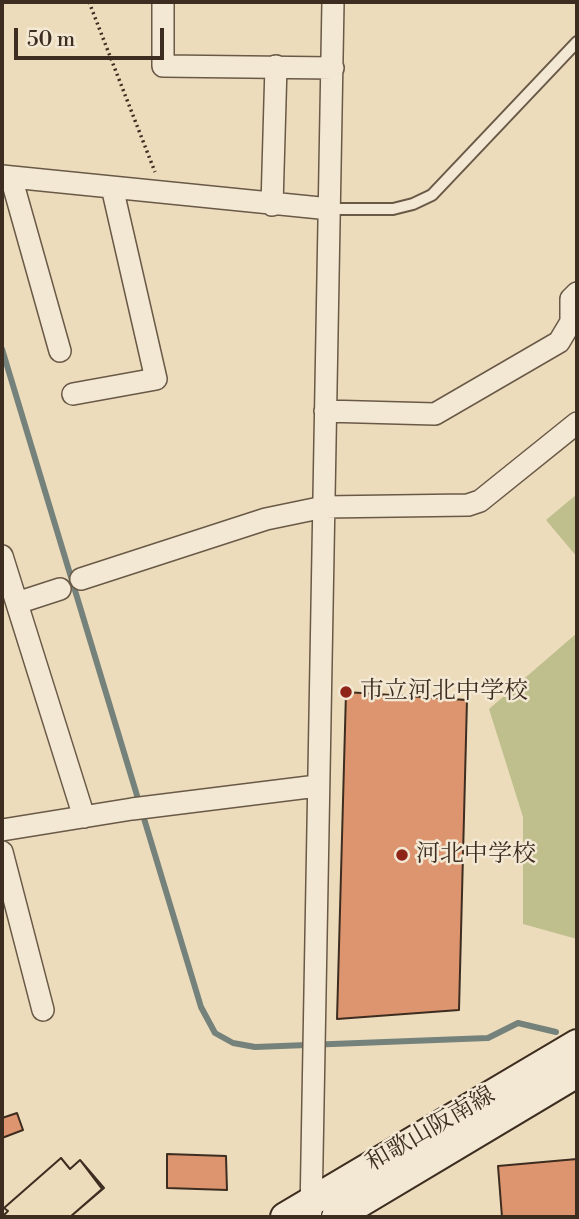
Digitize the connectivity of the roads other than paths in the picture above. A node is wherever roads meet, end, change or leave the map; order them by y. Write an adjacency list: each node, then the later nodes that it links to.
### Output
1 (163, 2): 4 (street)
2 (334, 2): 5 (street)
3 (577, 42): 9 (lane)
4 (276, 66): 5 (street); 8 (street)
5 (333, 68): 9 (street)
6 (6, 176): 7 (street); 11 (street)
7 (112, 187): 8 (street); 12 (street)
8 (272, 205): 9 (street)
9 (330, 209): 13 (street)
10 (577, 293): 13 (street)
11 (60, 351)
12 (73, 394)
13 (325, 411): 15 (street)
14 (577, 423): 15 (street)
15 (324, 507): 17 (street); 20 (street)
16 (2, 555): 19 (street)
17 (81, 579)
18 (60, 589): 19 (street)
19 (12, 607): 21 (street)
20 (317, 786): 21 (street); 28 (street)
21 (84, 817): 22 (street)
22 (2, 830)
23 (2, 852): 24 (street)
24 (10, 928): 25 (street)
25 (43, 1010)
26 (577, 1044): 28 (main road, 和歌山阪南線)
27 (577, 1073): 30 (main road, 和歌山阪南線)
28 (311, 1208): 29 (main road, 和歌山阪南線)
29 (285, 1217)
30 (336, 1217)

